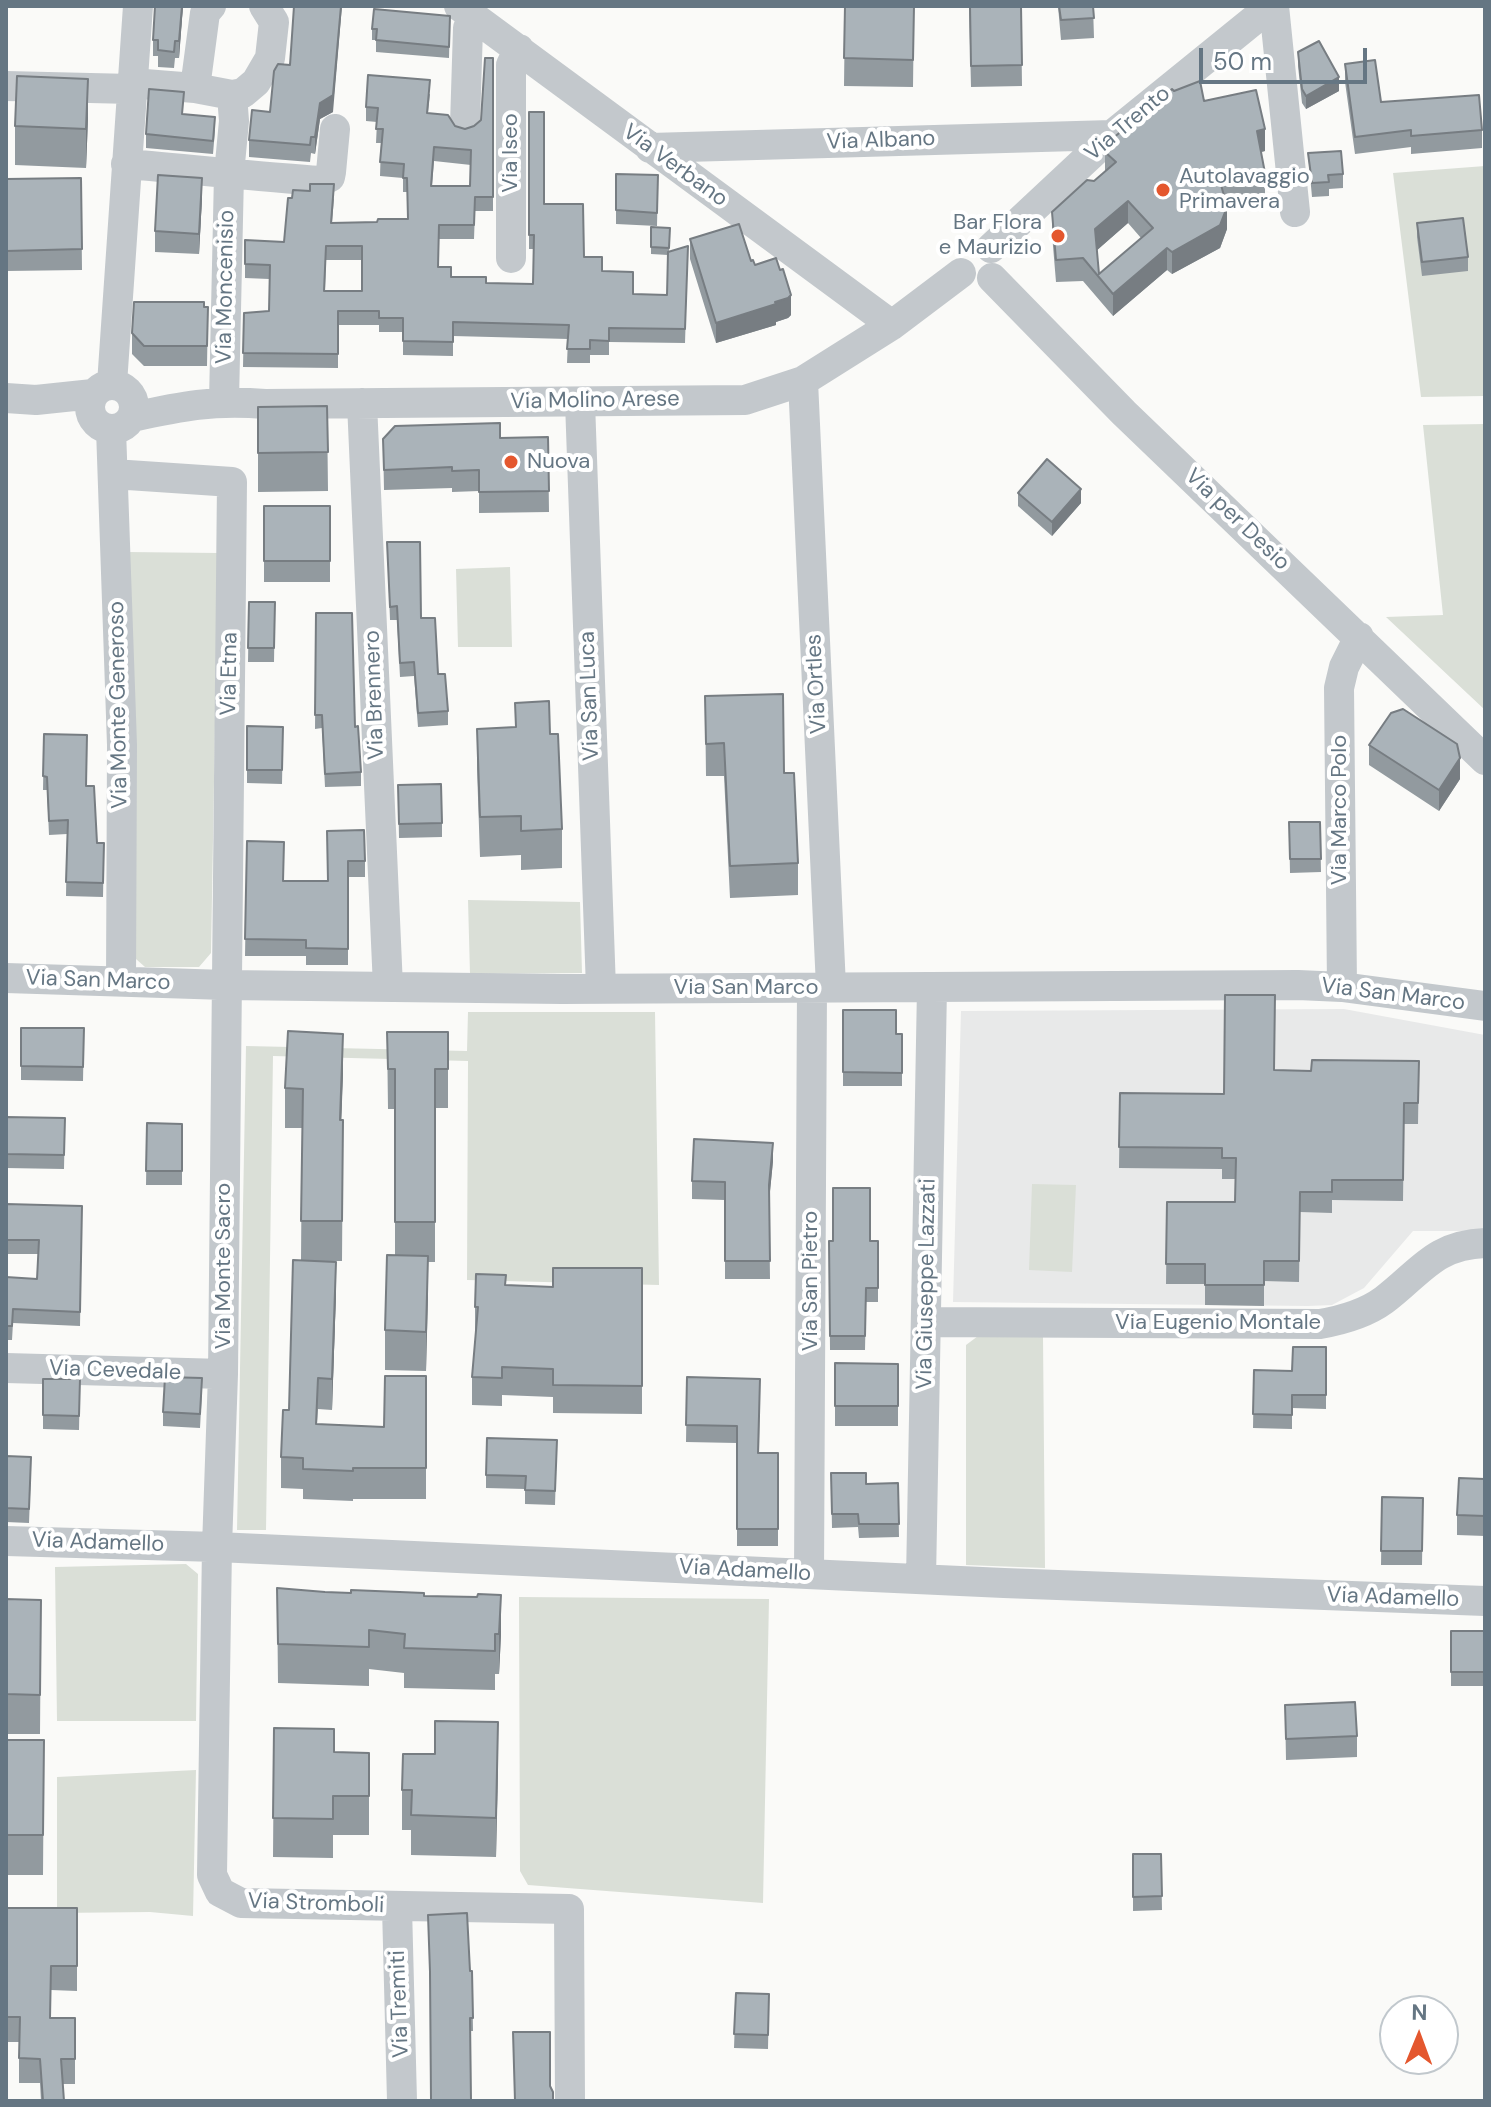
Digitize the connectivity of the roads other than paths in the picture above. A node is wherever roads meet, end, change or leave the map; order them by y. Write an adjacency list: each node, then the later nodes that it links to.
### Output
1 (138, 6): 8 (street)
2 (211, 6): 9 (street)
3 (264, 6): 10 (street)
4 (1273, 6): 13 (street, Via Trento); 17 (street)
5 (482, 14): 6 (street, Via Verbano); 11 (street, Via Iseo)
6 (519, 49): 14 (street, Via Verbano); 18 (street, Via Iseo)
7 (6, 86): 8 (street)
8 (132, 86): 9 (street); 15 (street)
9 (195, 88): 10 (street)
10 (232, 95): 16 (street, Via Moncenisio)
11 (465, 125)
12 (335, 129): 16 (street)
13 (1112, 135): 14 (street, Via Albano); 19 (street, Via Trento)
14 (650, 148): 20 (street, Via Verbano)
15 (126, 164): 16 (street); 26 (street)
16 (229, 174): 23 (street, Via Moncenisio)
17 (1295, 212)
18 (511, 258)
19 (991, 263): 20 (street, Via Molino Arese); 28 (street, Via per Desio)
20 (892, 325): 21 (street, Via Molino Arese)
21 (803, 381): 24 (street, Via Molino Arese); 35 (street, Via Ortles)
22 (21, 399): 26 (street, Via Molino Arese)
23 (224, 401): 25 (street, Via Molino Arese); 26 (street, Via Molino Arese)
24 (580, 402): 25 (street, Via Molino Arese); 37 (street, Via San Luca)
25 (362, 403): 33 (street, Via Brennero)
26 (112, 407): 27 (street, Via Monte Generoso)
27 (113, 474): 31 (street, Via Monte Generoso); 32 (street, Via Etna)
28 (1359, 637): 29 (street, Via per Desio); 34 (street, Via Marco Polo)
29 (1485, 760)
30 (6, 978): 31 (street, Via San Marco)
31 (121, 981): 32 (street, Via San Marco)
32 (226, 985): 33 (street, Via San Marco); 42 (street, Via Monte Sacro)
33 (388, 987): 37 (street, Via San Marco)
34 (1342, 987): 36 (street, Via San Marco); 38 (street, Via San Marco)
35 (822, 988): 36 (street, Via San Marco); 37 (street, Via San Marco); 45 (street, Via San Pietro)
36 (932, 988): 40 (street, Via Giuseppe Lazzati)
37 (601, 989)
38 (1485, 1006)
39 (1485, 1243): 40 (street, Via Eugenio Montale)
40 (927, 1322): 46 (street, Via Giuseppe Lazzati)
41 (6, 1368): 42 (street, Via Cevedale)
42 (223, 1374): 44 (street, Via Monte Sacro)
43 (6, 1541): 44 (street, Via Adamello)
44 (217, 1547): 45 (street, Via Adamello); 48 (street, Via Stromboli)
45 (809, 1574): 46 (street, Via Adamello)
46 (921, 1579): 47 (street, Via Adamello)
47 (1485, 1601)
48 (397, 1907): 49 (street, Via Tremiti); 50 (street, Via Stromboli)
49 (402, 2101)
50 (570, 2101)

